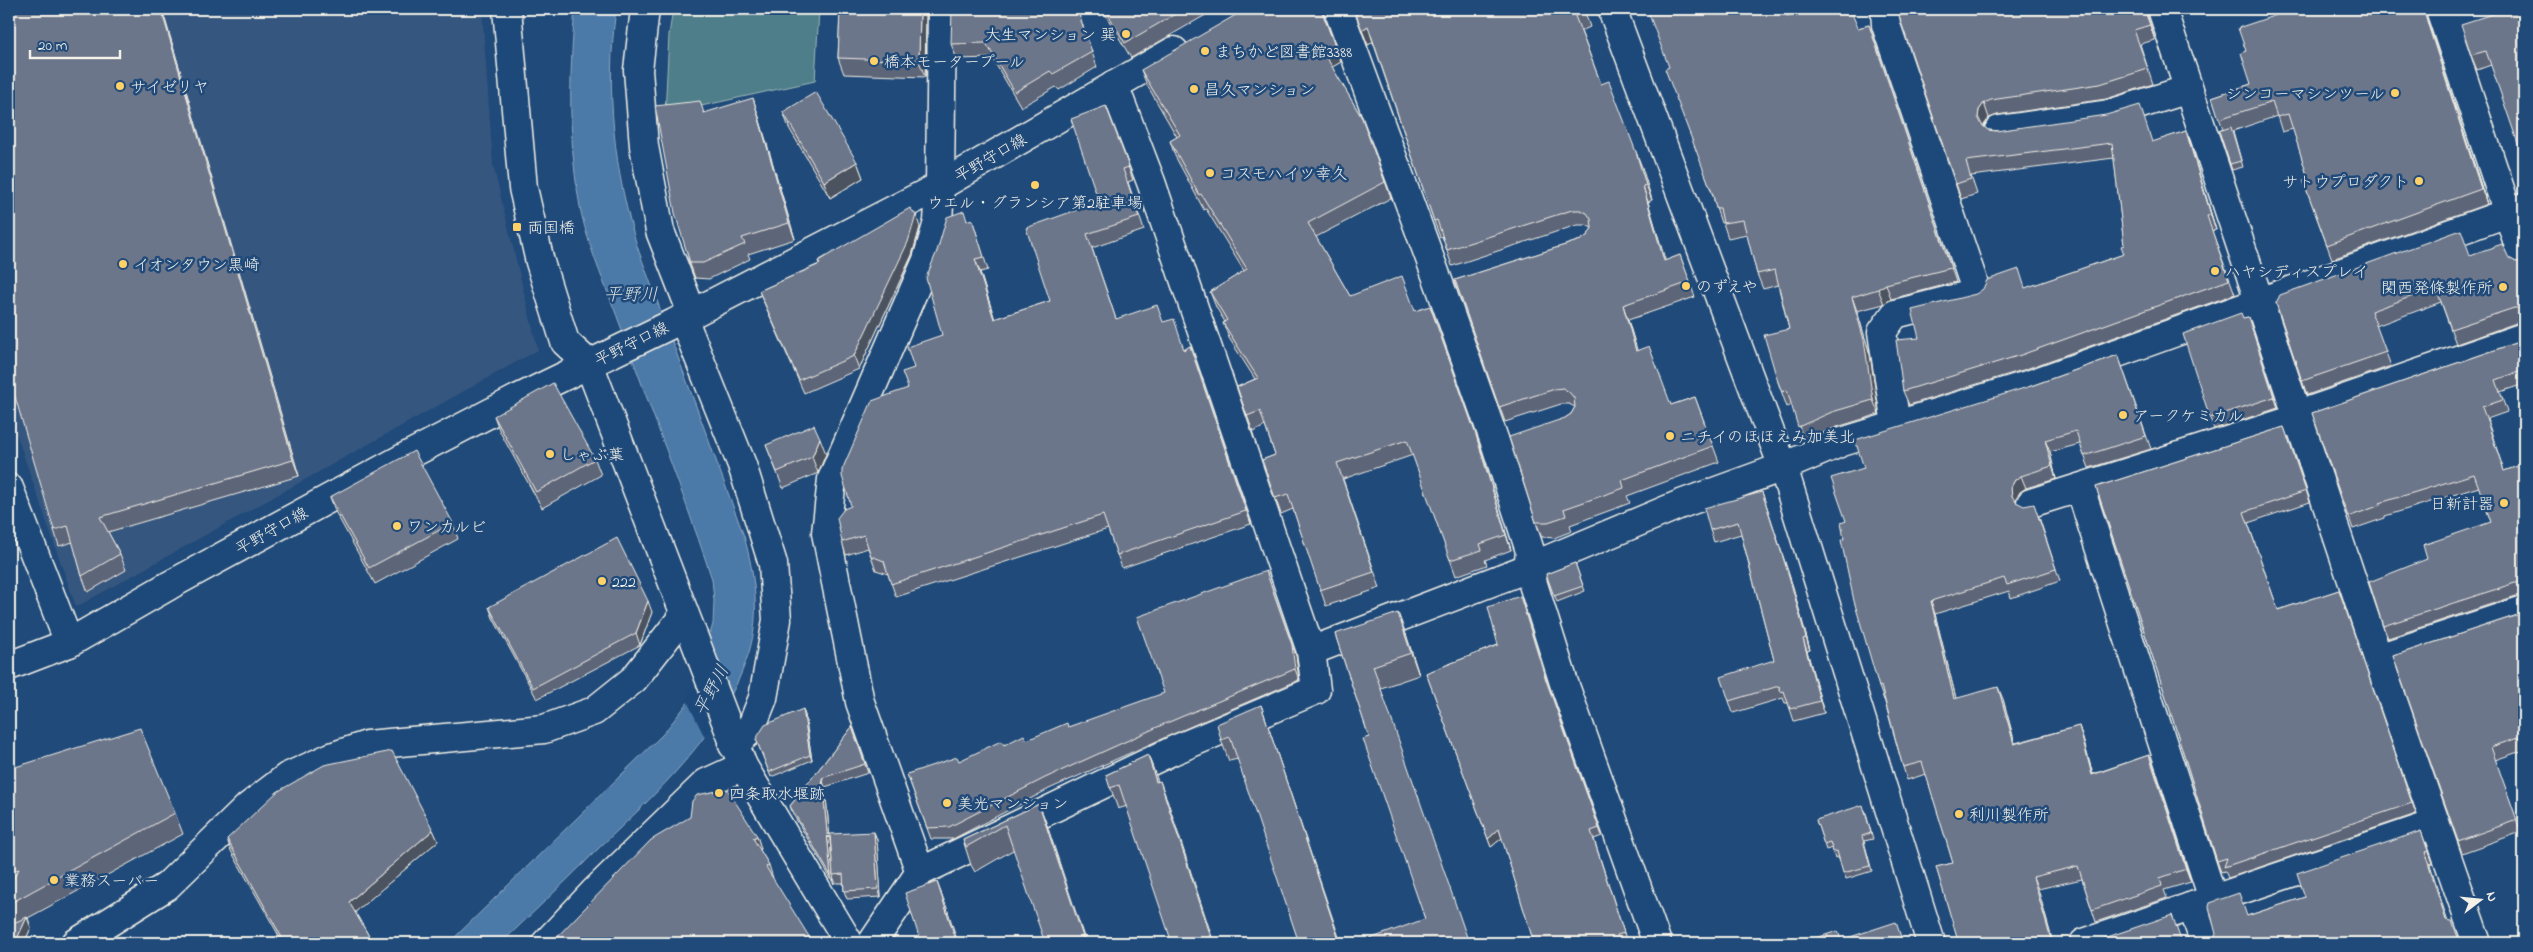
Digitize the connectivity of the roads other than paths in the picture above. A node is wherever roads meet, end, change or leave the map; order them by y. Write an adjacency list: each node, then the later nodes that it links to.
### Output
1 (507, 9): 22 (street)
2 (645, 9): 20 (street)
3 (942, 9): 14 (street)
4 (1338, 9): 18 (street)
5 (1612, 9): 27 (street)
6 (1885, 9): 24 (street)
7 (2162, 9): 12 (street)
8 (2508, 9): 9 (street)
9 (2444, 19): 15 (street)
10 (1197, 38): 11 (street, 平野守口線)
11 (1114, 85): 14 (street, 平野守口線); 35 (street)
12 (2189, 88): 13 (street); 19 (street)
13 (1999, 130)
14 (940, 186): 20 (street, 平野守口線); 40 (street)
15 (2516, 210): 16 (street); 19 (street)
16 (2524, 261)
17 (1468, 277): 18 (street)
18 (1440, 286): 26 (street)
19 (2260, 301): 23 (street); 24 (street)
20 (683, 318): 22 (street, 平野守口線); 38 (street)
21 (2524, 338): 23 (street)
22 (600, 358): 33 (street); 34 (street, 平野守口線)
23 (2298, 416): 29 (street); 36 (street)
24 (1896, 425): 27 (street)
25 (1521, 433): 26 (street)
26 (1495, 442): 31 (street)
27 (1783, 467): 31 (street); 47 (street)
28 (9, 488): 34 (street)
29 (2080, 488): 30 (street); 41 (street)
30 (2031, 503)
31 (1528, 568): 35 (street); 46 (street)
32 (2524, 610): 36 (street)
33 (677, 617): 38 (street); 42 (street)
34 (69, 643): 37 (street, 平野守口線)
35 (1311, 651): 40 (street)
36 (2378, 658): 39 (street)
37 (9, 666)
38 (735, 749): 43 (street); 44 (street)
39 (2435, 824): 41 (street); 50 (street)
40 (920, 872): 45 (street)
41 (2203, 903): 48 (street); 49 (street)
42 (76, 943)
43 (546, 943)
44 (848, 943)
45 (872, 943)
46 (1657, 943)
47 (1931, 943)
48 (2084, 943)
49 (2205, 943)
50 (2477, 943)

